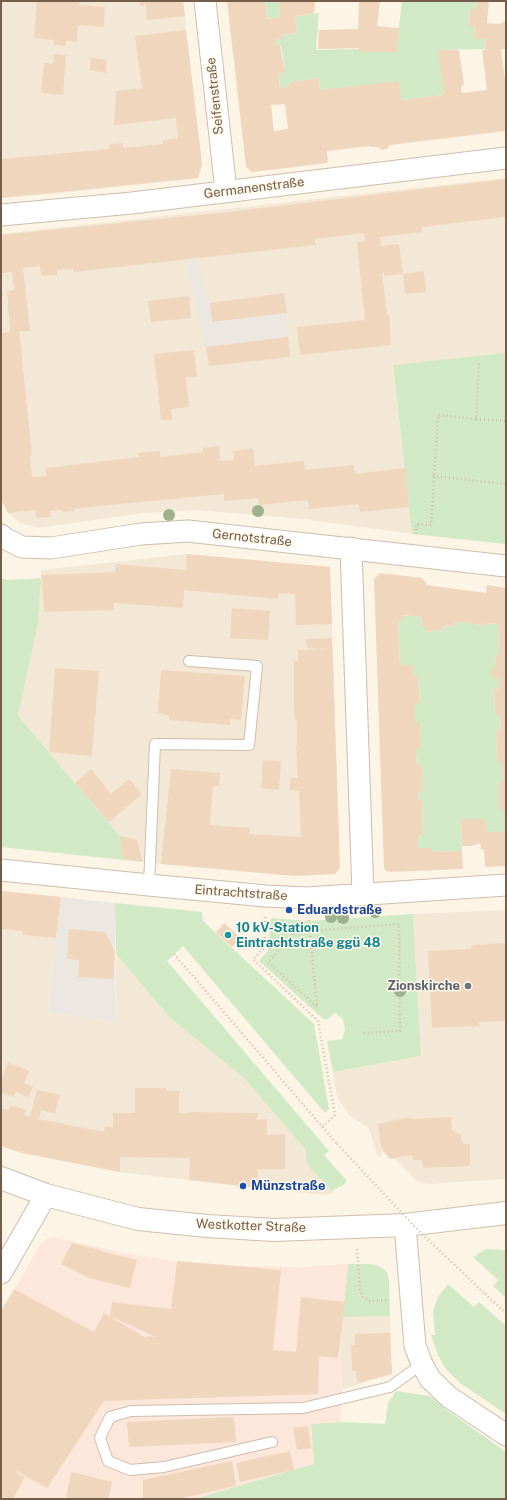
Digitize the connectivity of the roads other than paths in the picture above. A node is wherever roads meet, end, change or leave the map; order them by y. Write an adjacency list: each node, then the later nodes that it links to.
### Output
1 (204, 1): 3 (street, Seifenstraße)
2 (506, 158): 3 (street, Germanenstraße)
3 (226, 191): 4 (street, Germanenstraße)
4 (1, 215)
5 (1, 535): 6 (street, Gernotstraße)
6 (351, 548): 7 (street, Gernotstraße); 12 (street)
7 (506, 566)
8 (189, 661): 10 (lane)
9 (1, 870): 10 (street, Eintrachtstraße)
10 (148, 886): 12 (street, Eintrachtstraße)
11 (506, 886): 12 (street, Eintrachtstraße)
12 (363, 894)
13 (1, 1178): 14 (main road, Westkotter Straße)
14 (46, 1195): 16 (main road, Westkotter Straße); 17 (street)
15 (506, 1213): 16 (main road, Westkotter Straße)
16 (405, 1224): 18 (street)
17 (1, 1273)
18 (422, 1364): 19 (street); 20 (lane)
19 (506, 1435)
20 (272, 1442)

